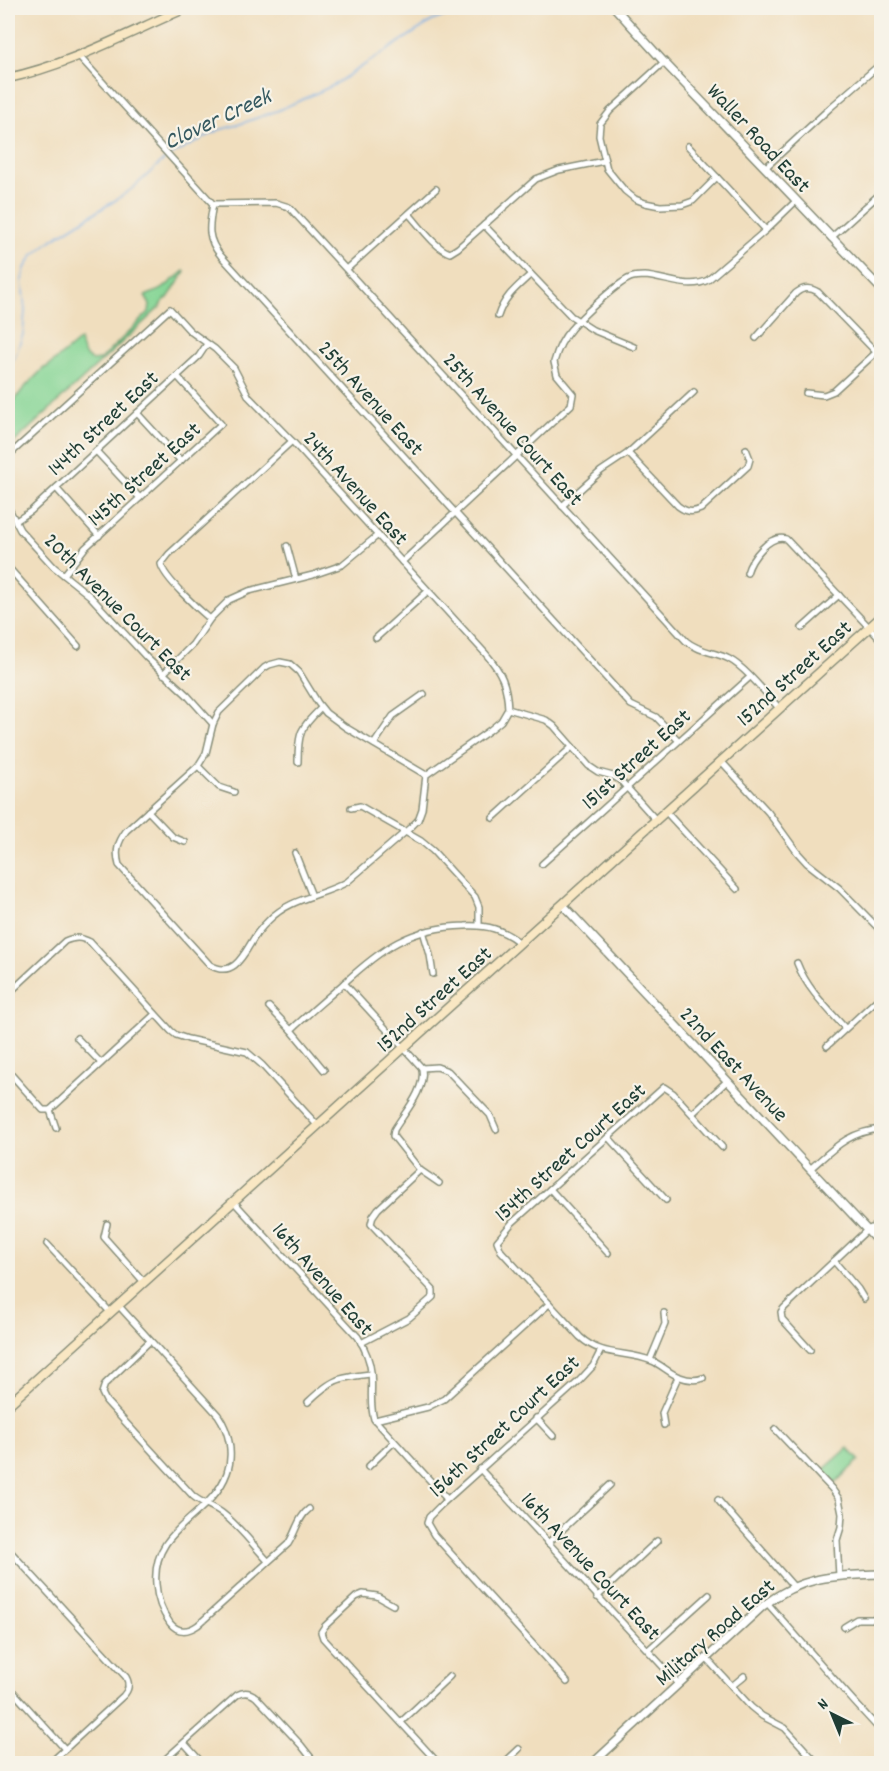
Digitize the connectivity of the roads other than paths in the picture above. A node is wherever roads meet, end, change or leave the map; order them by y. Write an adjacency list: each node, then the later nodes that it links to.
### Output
1 (186, 8): 3 (main road)
2 (615, 8): 4 (street, Waller Road East)
3 (78, 54): 6 (main road); 14 (street)
4 (664, 62): 8 (street); 9 (street, Waller Road East)
5 (877, 67): 9 (street)
6 (8, 78)
7 (688, 146): 10 (street)
8 (603, 157): 10 (street); 16 (street)
9 (765, 168): 13 (street, Waller Road East)
10 (717, 177): 17 (street)
11 (436, 189): 15 (street)
12 (882, 192): 18 (street)
13 (796, 201): 17 (street); 18 (street, Waller Road East)
14 (213, 204): 19 (street, 25th Avenue Court East); 44 (street, 25th Avenue East)
15 (409, 214): 16 (street); 19 (street)
16 (484, 225): 20 (street)
17 (766, 230): 23 (street)
18 (831, 238): 21 (street, Waller Road East)
19 (347, 269): 37 (street, 25th Avenue Court East)
20 (530, 275): 22 (street); 23 (street)
21 (882, 290)
22 (498, 316)
23 (578, 322): 26 (street); 37 (street)
24 (756, 338): 28 (street)
25 (207, 344): 29 (street, 144th Street East); 33 (street, 24th Avenue East); 38 (street, 24th Avenue East)
26 (634, 347)
27 (882, 347): 28 (street)
28 (876, 352): 31 (street)
29 (177, 376): 32 (street, 144th Street East); 39 (street, 145th Street East)
30 (694, 392): 36 (street)
31 (806, 393)
32 (137, 413): 35 (street, 144th Street East); 39 (street)
33 (292, 441): 46 (street, 24th Avenue East); 57 (street)
34 (746, 449): 36 (street)
35 (96, 451): 40 (street, 144th Street East); 41 (street)
36 (628, 453): 42 (street)
37 (516, 455): 42 (street, 25th Avenue Court East); 44 (street)
38 (8, 456)
39 (181, 461): 41 (street, 145th Street East)
40 (56, 488): 45 (street, 144th Street East); 47 (street)
41 (140, 498): 47 (street, 145th Street East)
42 (562, 506): 64 (street, 25th Avenue Court East)
43 (8, 507): 45 (street, 20th Avenue Court East)
44 (455, 512): 49 (street); 70 (street, 25th Avenue East)
45 (16, 521): 52 (street, 20th Avenue Court East)
46 (378, 535): 49 (street, 24th Avenue East); 53 (street)
47 (99, 536): 52 (street, 145th Street East)
48 (287, 546): 53 (street)
49 (402, 562): 54 (street, 24th Avenue East)
50 (8, 567): 62 (street)
51 (747, 573): 55 (street)
52 (64, 575): 63 (street, 20th Avenue Court East)
53 (296, 579): 57 (street)
54 (428, 591): 60 (street); 67 (street, 24th Avenue East)
55 (839, 594): 58 (street); 59 (street)
56 (882, 616): 59 (main road, 152nd Street East)
57 (210, 619): 63 (street)
58 (802, 628)
59 (869, 628): 61 (street); 68 (main road, 152nd Street East)
60 (376, 638)
61 (882, 641)
62 (78, 646)
63 (163, 674): 69 (street, 20th Avenue Court East)
64 (750, 677): 68 (street, 25th Avenue Court East); 70 (street, 151st Street East)
65 (424, 694): 71 (street)
66 (321, 708): 69 (street); 71 (street); 74 (street)
67 (508, 709): 72 (street); 76 (street)
68 (780, 709): 73 (main road, 152nd Street East)
69 (213, 724): 75 (street)
70 (678, 740): 77 (street, 151st Street East)
71 (374, 744): 76 (street)
72 (572, 747): 77 (street); 82 (street)
73 (721, 761): 81 (main road, 152nd Street East); 93 (street)
74 (298, 762)
75 (198, 766): 78 (street); 80 (street)
76 (426, 775): 84 (street)
77 (627, 787): 83 (street); 87 (street, 151st Street East)
78 (234, 792)
79 (351, 808): 84 (street)
80 (148, 811): 85 (street); 89 (street)
81 (666, 812): 83 (main road, 152nd Street East); 88 (street)
82 (492, 818)
83 (656, 820): 90 (main road, 152nd Street East)
84 (405, 832): 89 (street); 91 (street)
85 (185, 842)
86 (295, 853): 89 (street)
87 (542, 864)
88 (737, 889)
89 (312, 896)
90 (562, 905): 94 (main road, 152nd Street East); 111 (street, 22nd East Avenue)
91 (479, 925): 92 (street); 94 (street)
92 (423, 932): 96 (street); 97 (street)
93 (882, 932)
94 (520, 943): 106 (main road, 152nd Street East)
95 (797, 963): 102 (street)
96 (433, 974)
97 (344, 983): 103 (street); 106 (street)
98 (8, 994): 101 (street)
99 (882, 995): 102 (street)
100 (269, 1007): 103 (street)
101 (155, 1014): 107 (street); 114 (street)
102 (845, 1028): 105 (street)
103 (291, 1030): 109 (street)
104 (77, 1038): 107 (street)
105 (827, 1046)
106 (404, 1048): 108 (street); 114 (main road, 152nd Street East)
107 (100, 1064): 112 (street)
108 (422, 1068): 116 (street); 121 (street)
109 (324, 1070)
110 (8, 1071): 112 (street)
111 (727, 1081): 113 (street); 120 (street, 22nd East Avenue)
112 (50, 1110): 115 (street)
113 (693, 1113): 118 (street, 154th Street Court East); 119 (street)
114 (318, 1126): 125 (main road, 152nd Street East)
115 (56, 1128)
116 (496, 1129)
117 (882, 1129): 120 (street)
118 (608, 1137): 123 (street, 154th Street Court East); 124 (street)
119 (722, 1147)
120 (810, 1169): 128 (street, 22nd East Avenue)
121 (420, 1170): 122 (street); 140 (street)
122 (439, 1183)
123 (550, 1189): 131 (street); 135 (street, 154th Street Court East)
124 (666, 1200)
125 (234, 1202): 133 (main road, 152nd Street East); 140 (street, 16th Avenue East)
126 (882, 1223): 128 (street)
127 (107, 1224): 133 (street)
128 (867, 1230): 130 (street, 22nd East Avenue); 132 (street)
129 (47, 1244): 137 (street)
130 (882, 1246)
131 (608, 1253)
132 (834, 1261): 134 (street); 142 (street)
133 (144, 1282): 136 (main road, 152nd Street East)
134 (864, 1299)
135 (549, 1304): 141 (street); 150 (street)
136 (118, 1306): 137 (main road, 152nd Street East); 139 (street)
137 (111, 1312): 148 (main road, 152nd Street East)
138 (664, 1313): 143 (street)
139 (150, 1341): 160 (street); 160 (street)
140 (362, 1343): 144 (street, 16th Avenue East)
141 (601, 1350): 143 (street); 149 (street, 156th Street Court East)
142 (810, 1350)
143 (650, 1360): 145 (street)
144 (371, 1374): 147 (street); 150 (street, 16th Avenue East)
145 (678, 1377): 146 (street); 151 (street)
146 (703, 1378)
147 (308, 1402)
148 (8, 1405)
149 (536, 1418): 153 (street); 156 (street, 156th Street Court East)
150 (375, 1420): 154 (street)
151 (664, 1425)
152 (775, 1429): 167 (street)
153 (553, 1436)
154 (394, 1442): 155 (street); 158 (street)
155 (368, 1467)
156 (480, 1469): 158 (street, 156th Street Court East); 163 (street, 16th Avenue Court East)
157 (610, 1485): 163 (street)
158 (447, 1499): 179 (street, 156th Street Court East)
159 (718, 1500): 168 (street)
160 (205, 1504): 165 (street); 165 (street)
161 (309, 1509): 165 (street)
162 (657, 1541): 170 (street)
163 (548, 1543): 170 (street, 16th Avenue Court East)
164 (8, 1549): 186 (street)
165 (268, 1561)
166 (882, 1574): 167 (street, Military Road East)
167 (839, 1576): 168 (street, Military Road East)
168 (794, 1587): 171 (street, Military Road East)
169 (709, 1595): 175 (street)
170 (597, 1597): 175 (street, 16th Avenue Court East)
171 (767, 1603): 176 (street, Military Road East); 184 (street)
172 (393, 1605): 183 (street)
173 (882, 1619): 174 (street)
174 (844, 1627)
175 (648, 1650): 180 (street, 16th Avenue Court East)
176 (707, 1659): 180 (street, Military Road East); 182 (street)
177 (450, 1676): 183 (street)
178 (744, 1676): 182 (street)
179 (567, 1682)
180 (679, 1684): 194 (street, Military Road East)
181 (8, 1686): 186 (street)
182 (732, 1686): 195 (street)
183 (401, 1722): 192 (street)
184 (882, 1732)
185 (183, 1743): 189 (street); 190 (street); 191 (street)
186 (65, 1749): 188 (street)
187 (519, 1749): 193 (street)
188 (49, 1764)
189 (160, 1764)
190 (203, 1764)
191 (316, 1764)
192 (439, 1764)
193 (503, 1764)
194 (592, 1764)
195 (818, 1764)

